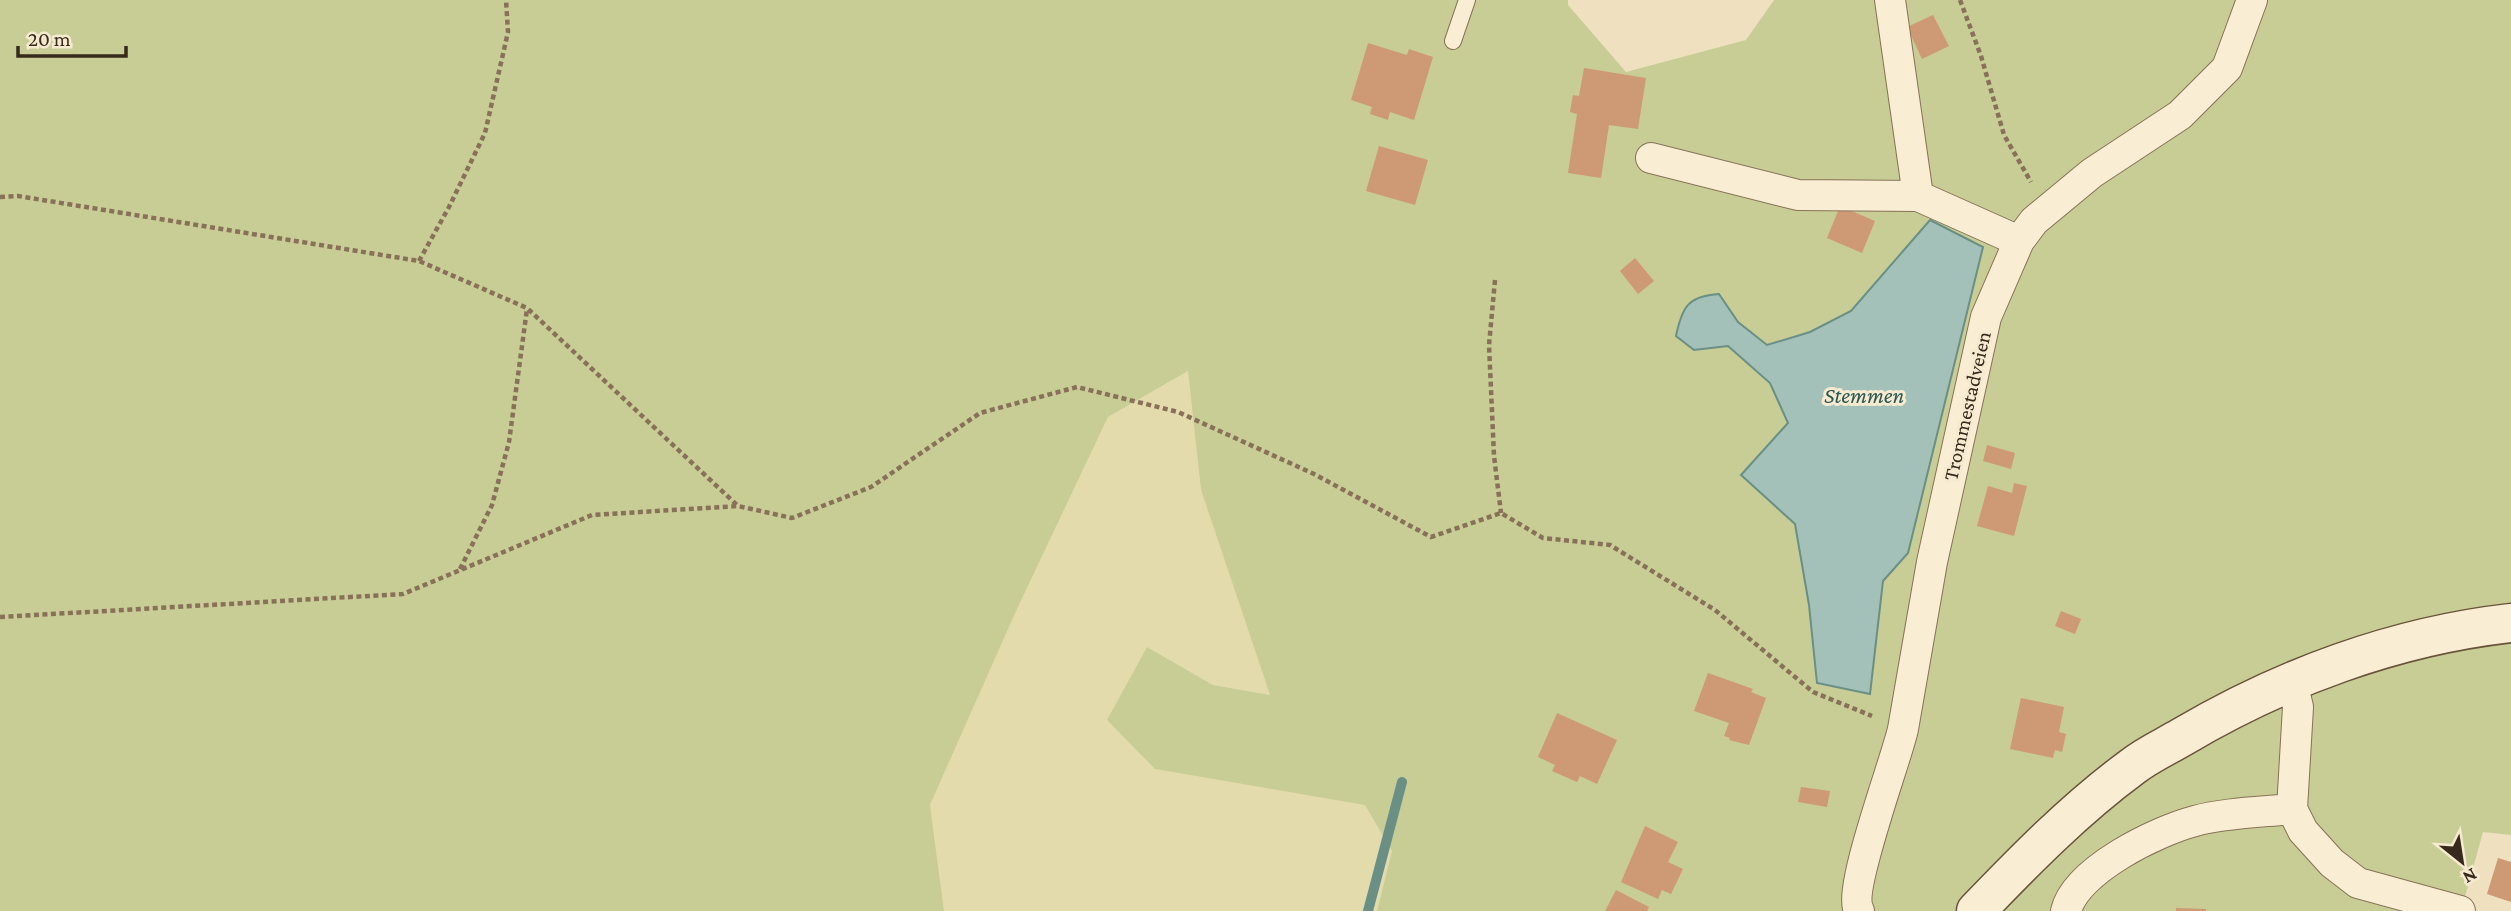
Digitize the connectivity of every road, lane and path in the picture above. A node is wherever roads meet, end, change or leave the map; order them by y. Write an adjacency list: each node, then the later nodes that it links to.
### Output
1 (506, 0): 12 (path)
2 (1467, 0): 6 (lane)
3 (1890, 0): 8 (street)
4 (1960, 0): 10 (path)
5 (2252, 0): 10 (street, Trommestadveien)
6 (1453, 41)
7 (1651, 158): 8 (street)
8 (1918, 196): 11 (street)
9 (0, 197): 12 (path)
10 (2048, 210): 11 (street, Trommestadveien)
11 (2019, 241): 21 (street, Trommestadveien)
12 (419, 261): 14 (path)
13 (1495, 280): 16 (path)
14 (527, 308): 15 (path); 17 (path)
15 (738, 506): 16 (path); 17 (path)
16 (1502, 514): 21 (path)
17 (460, 570): 18 (path)
18 (0, 617)
19 (2511, 623): 20 (main road)
20 (2292, 682): 22 (street); 24 (main road)
21 (1903, 729): 23 (street, Trommestadveien)
22 (2292, 808): 25 (street); 26 (street)
23 (1859, 911)
24 (1976, 911)
25 (2066, 911)
26 (2460, 911)

